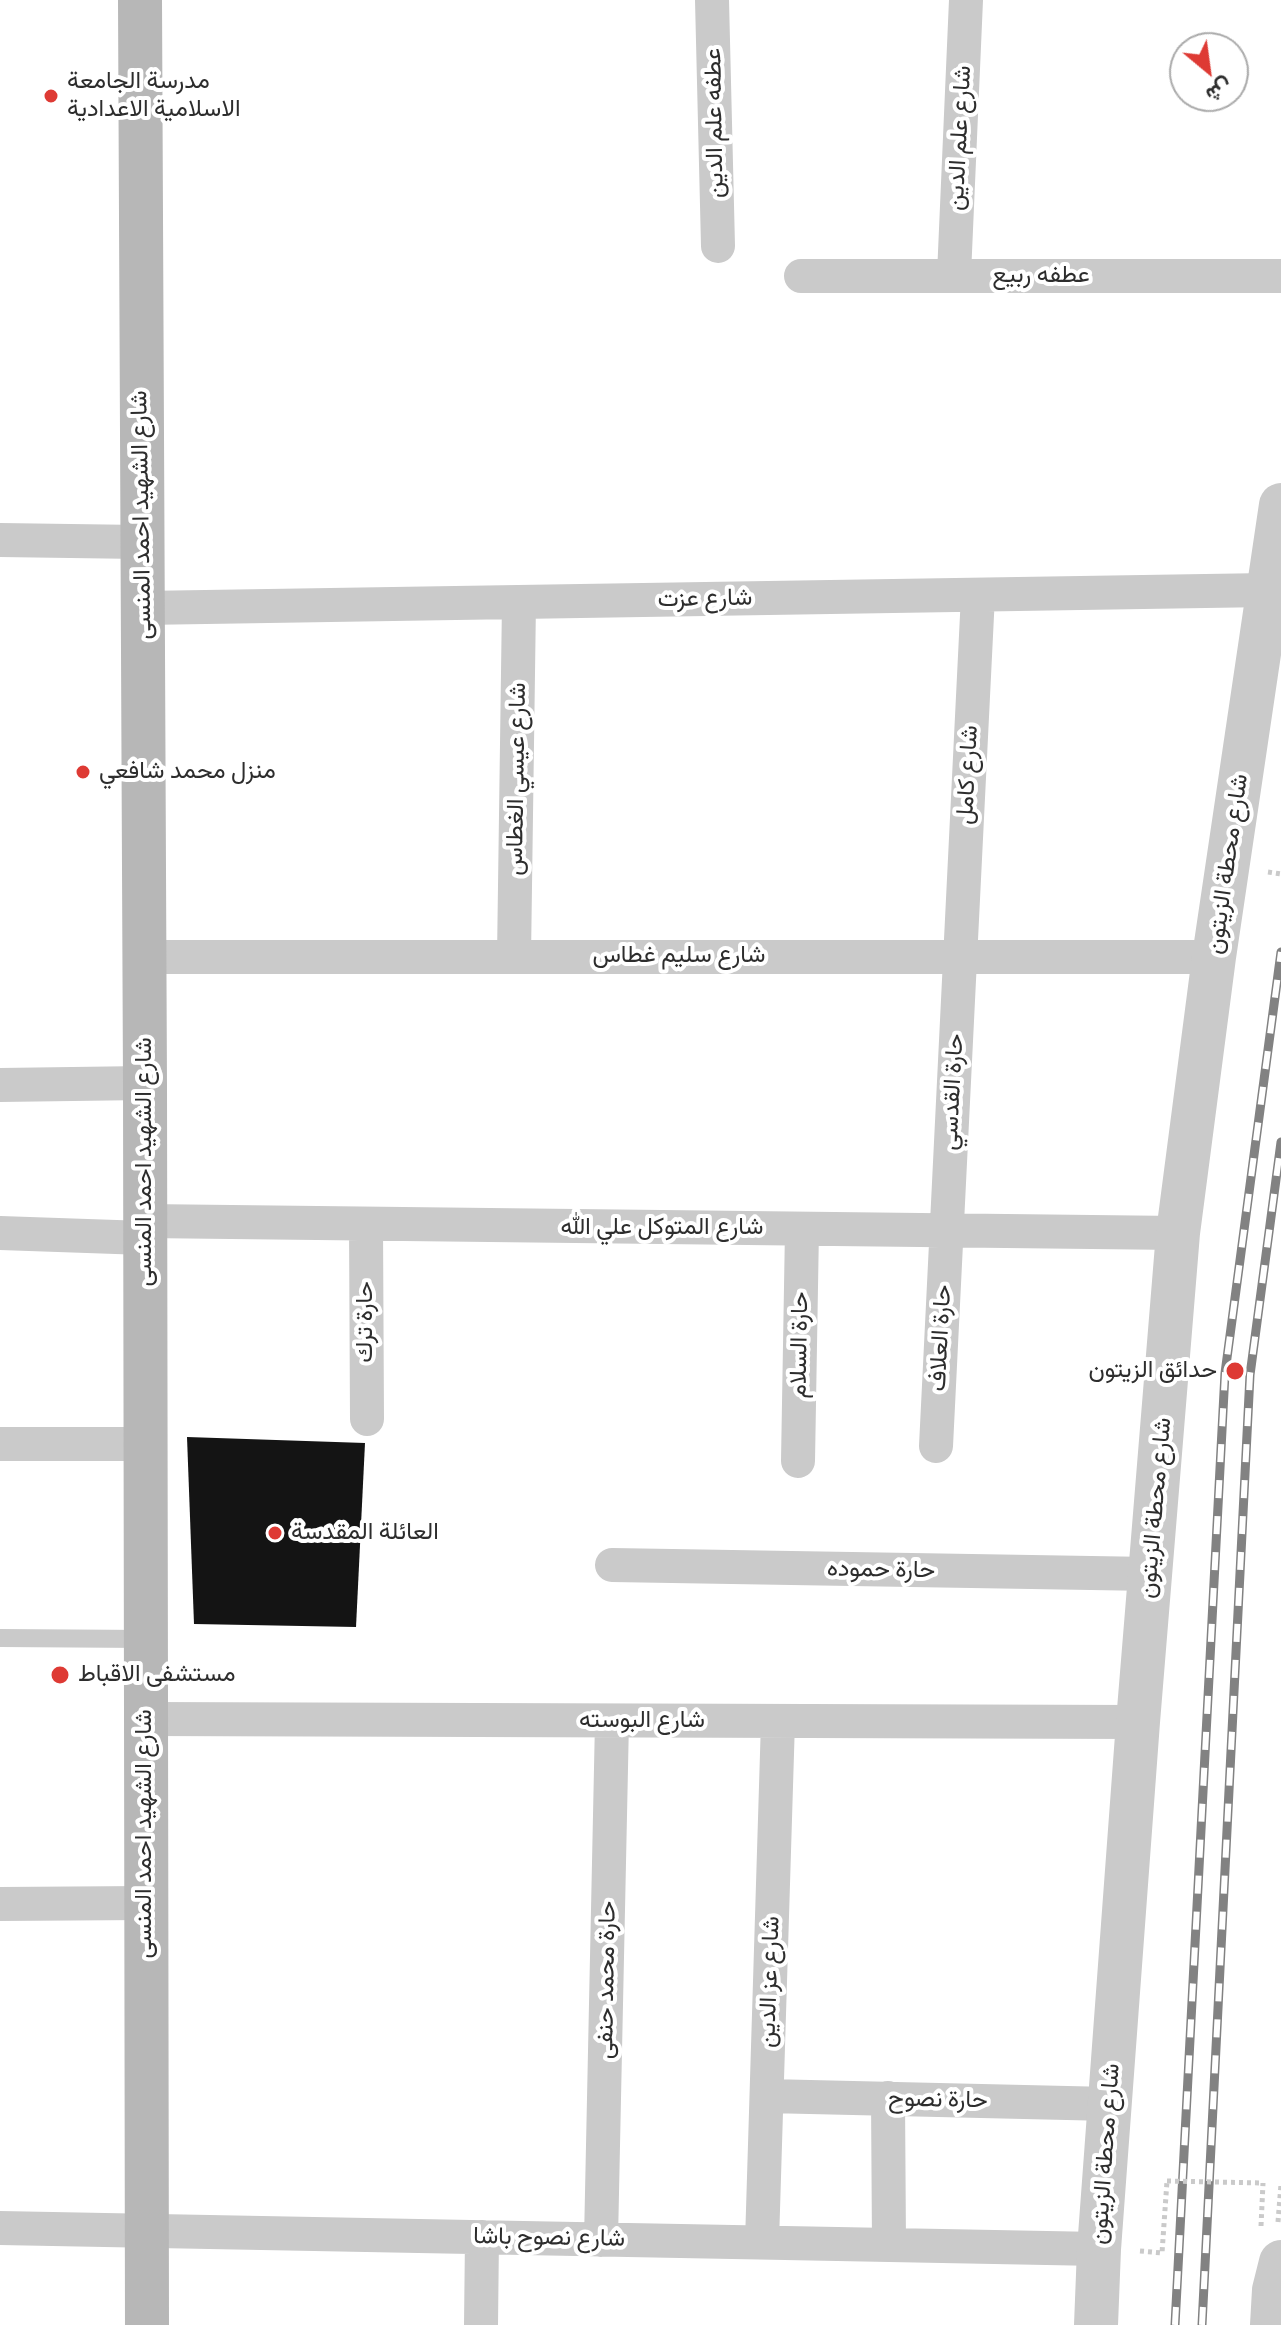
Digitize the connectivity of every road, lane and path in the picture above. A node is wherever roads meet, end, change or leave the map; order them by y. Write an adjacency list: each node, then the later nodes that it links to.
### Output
1 (140, 0): 10 (main road, شارع الشهيد احمد المنسى)
2 (712, 0): 4 (street, عطفه علم الدين)
3 (966, 0): 5 (street, شارع علم الدين)
4 (718, 246)
5 (954, 275): 6 (street, عطفه ربيع); 7 (street, عطفه ربيع)
6 (801, 276)
7 (1281, 276)
8 (1281, 505): 11 (street, شارع محطة الزيتون)
9 (0, 540): 10 (street)
10 (141, 542): 14 (main road, شارع الشهيد احمد المنسى)
11 (1268, 590): 12 (street, شارع عزت); 18 (street, شارع محطة الزيتون)
12 (978, 595): 13 (street, شارع عزت); 15 (street, شارع كامل)
13 (519, 602): 14 (street, شارع عزت); 17 (street, شارع عيسي الغطاس)
14 (143, 608): 16 (main road, شارع الشهيد احمد المنسى)
15 (959, 955): 17 (street, شارع سليم غطاس); 18 (street, شارع سليم غطاس); 24 (street, حارة القدسي)
16 (144, 957): 17 (street, شارع سليم غطاس); 19 (main road, شارع الشهيد احمد المنسى)
17 (514, 957)
18 (1214, 957): 26 (street, شارع محطة الزيتون)
19 (145, 1083): 20 (street); 23 (main road, شارع الشهيد احمد المنسى)
20 (0, 1085)
21 (366, 1225): 22 (street, شارع المتوكل علي الله); 23 (street, شارع المتوكل علي الله); 27 (street, حارة ترك)
22 (802, 1229): 24 (street, شارع المتوكل علي الله); 31 (street, حارة السلام)
23 (145, 1230): 25 (street, شارع المتوكل علي الله); 29 (main road, شارع الشهيد احمد المنسى)
24 (946, 1230): 26 (street, شارع المتوكل علي الله); 30 (street, حارة العلاف)
25 (0, 1233)
26 (1178, 1233): 33 (street, شارع محطة الزيتون)
27 (367, 1419)
28 (0, 1444): 29 (street)
29 (145, 1444): 35 (main road, شارع الشهيد احمد المنسى)
30 (936, 1446)
31 (798, 1461)
32 (612, 1565): 33 (street, حارة حموده)
33 (1151, 1574): 39 (street, شارع محطة الزيتون)
34 (0, 1638): 35 (lane)
35 (146, 1639): 36 (main road, شارع الشهيد احمد المنسى)
36 (145, 1719): 37 (street, شارع البوسته); 40 (main road, شارع الشهيد احمد المنسى)
37 (612, 1721): 38 (street, شارع البوسته); 49 (street, حارة محمد حنفى)
38 (778, 1721): 39 (street, شارع البوسته); 42 (street, شارع عز الدين)
39 (1138, 1722): 44 (street, شارع محطة الزيتون)
40 (145, 1903): 41 (street); 47 (main road, شارع الشهيد احمد المنسى)
41 (0, 1904)
42 (767, 2096): 43 (street, حارة نصوح); 50 (street, شارع عز الدين)
43 (888, 2098): 44 (street, حارة نصوح); 51 (street)
44 (1110, 2104): 52 (street, شارع محطة الزيتون)
45 (1281, 2184): 54 (path)
46 (0, 2228): 47 (street, شارع نصوح باشا)
47 (145, 2231): 48 (street, شارع نصوح باشا); 55 (main road, شارع الشهيد احمد المنسى)
48 (482, 2237): 49 (street, شارع نصوح باشا); 56 (street)
49 (601, 2240): 50 (street, شارع نصوح باشا)
50 (762, 2242): 51 (street, شارع نصوح باشا)
51 (889, 2245): 52 (street, شارع نصوح باشا)
52 (1099, 2249): 57 (street, شارع محطة الزيتون)
53 (1162, 2253): 54 (path, bridge)
54 (1273, 2269)
55 (147, 2325)
56 (481, 2325)
57 (1096, 2325)

